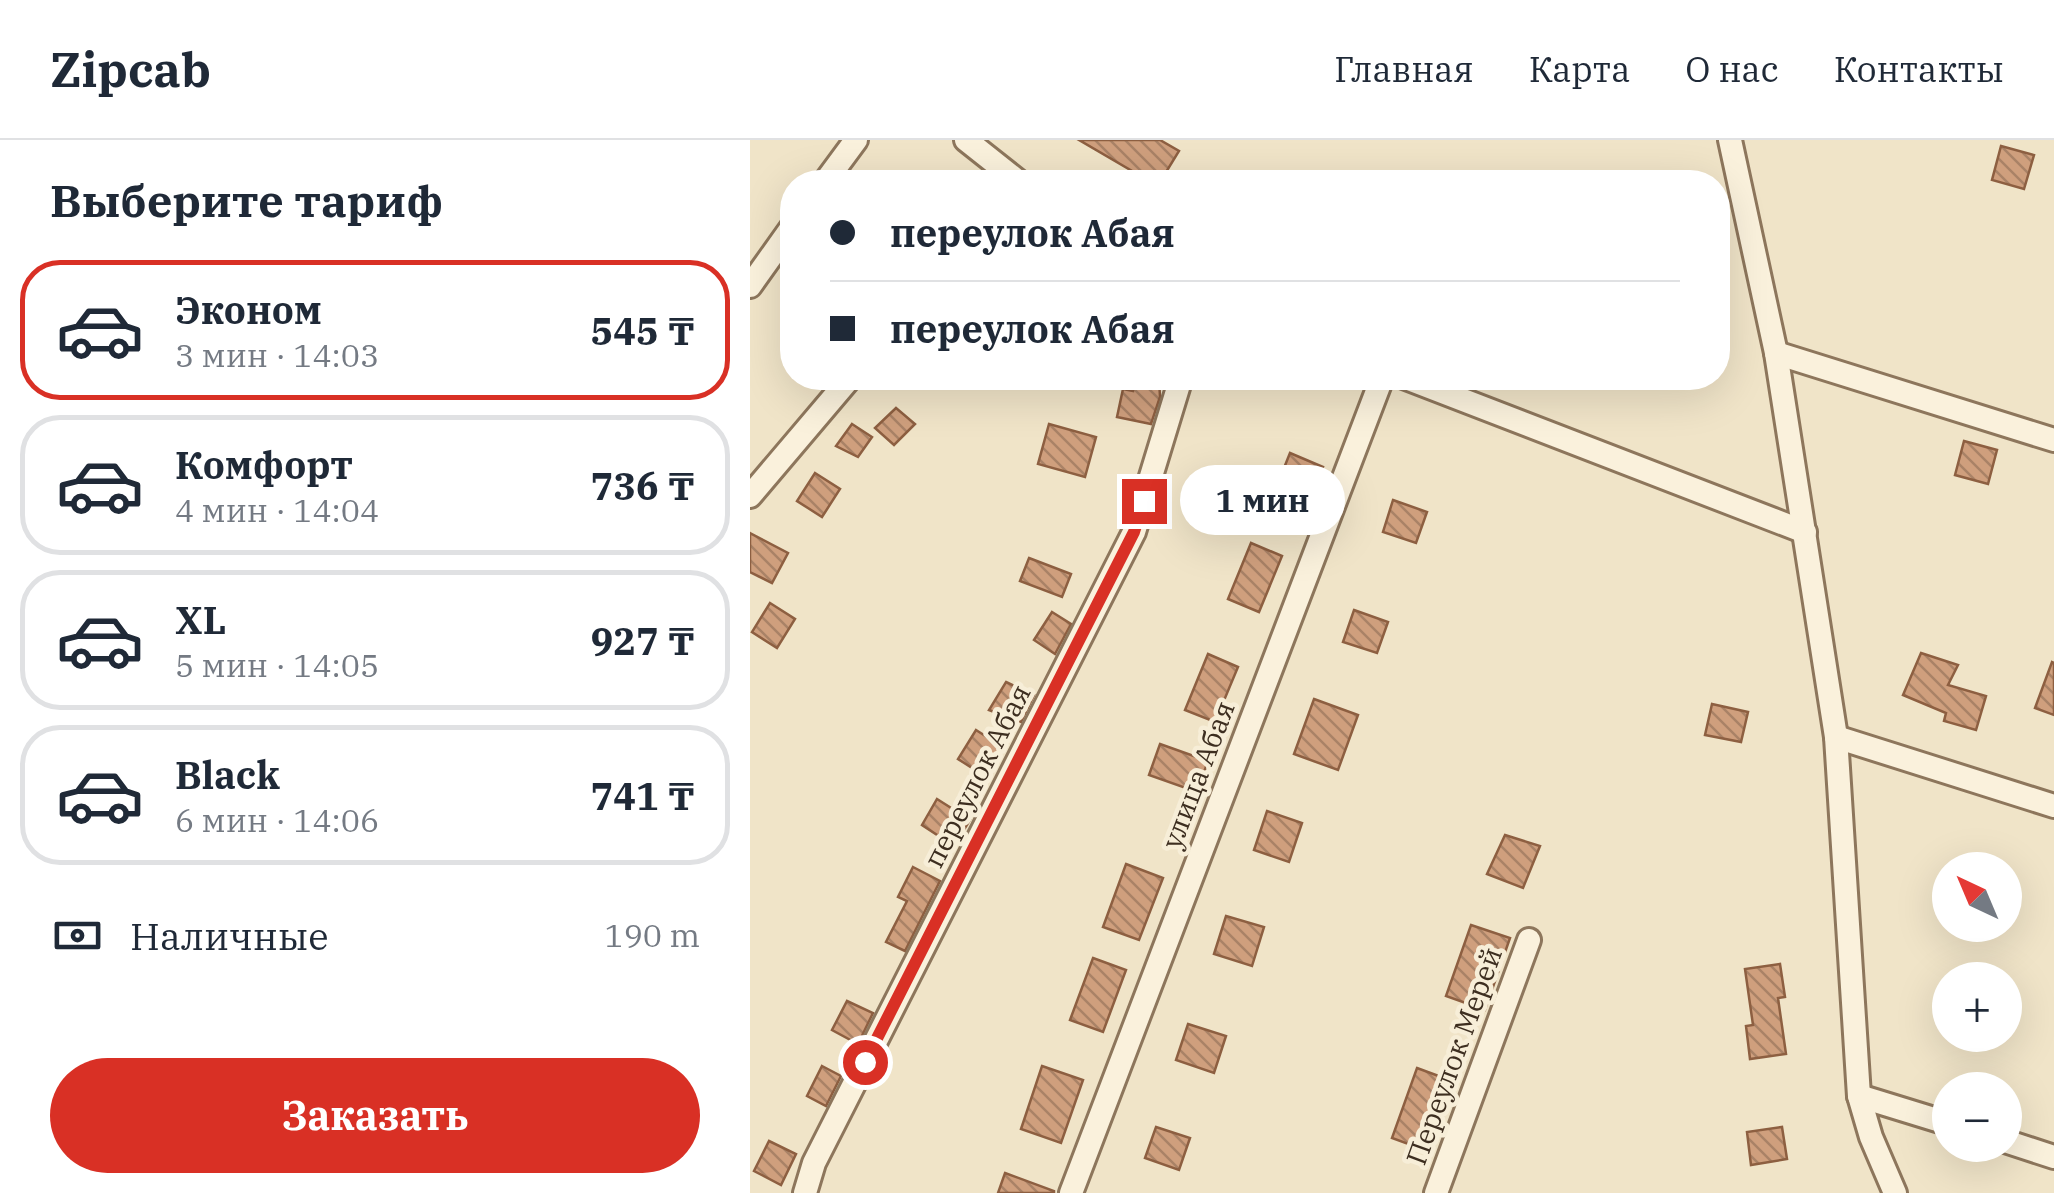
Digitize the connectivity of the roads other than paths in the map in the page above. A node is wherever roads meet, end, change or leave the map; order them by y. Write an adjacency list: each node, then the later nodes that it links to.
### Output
1 (856, 140): 4 (street)
2 (966, 140): 5 (street)
3 (1730, 140): 8 (street)
4 (834, 170)
5 (1002, 170)
6 (780, 244): 7 (street)
7 (750, 286)
8 (1776, 353): 13 (street); 15 (street)
9 (840, 390): 14 (street)
10 (1177, 390): 23 (street, переулок Абая)
11 (1377, 390): 24 (street, улица Абая)
12 (1437, 390): 15 (street)
13 (2054, 440)
14 (750, 496)
15 (1804, 532): 16 (street)
16 (1836, 737): 17 (street); 19 (street)
17 (2054, 806)
18 (1528, 940): 25 (street, Переулок Мерей)
19 (1860, 1096): 20 (street); 26 (street)
20 (1932, 1118)
21 (2022, 1147): 22 (street)
22 (2054, 1157)
23 (804, 1193)
24 (1071, 1193)
25 (1436, 1193)
26 (1895, 1193)

